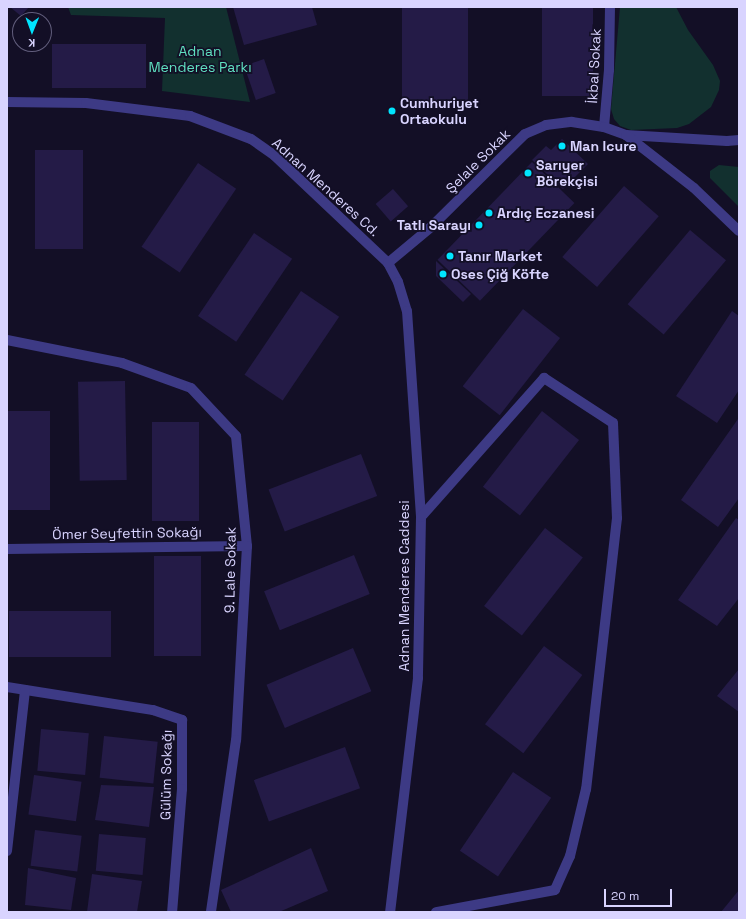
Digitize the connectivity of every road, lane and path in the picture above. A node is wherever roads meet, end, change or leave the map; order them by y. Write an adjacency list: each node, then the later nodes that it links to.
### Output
1 (610, 7): 3 (street, İkbal Sokak)
2 (7, 102): 7 (street, Adnan Menderes Cd.)
3 (604, 127): 4 (street, Şelale Sokak); 7 (street, Şelale Sokak)
4 (626, 135): 5 (street); 6 (street, Şelale Sokak)
5 (739, 140)
6 (739, 231)
7 (388, 263): 9 (street, Adnan Menderes Caddesi)
8 (7, 340): 10 (street, 9. Lale Sokak)
9 (421, 517): 17 (street, Adnan Menderes Caddesi); 18 (street)
10 (247, 546): 11 (street, Ömer Seyfettin Sokağı); 16 (street, 9. Lale Sokak)
11 (7, 549)
12 (7, 687): 13 (street, Gülüm Sokağı)
13 (25, 690): 14 (street); 15 (street, Gülüm Sokağı)
14 (7, 851)
15 (172, 912)
16 (211, 912)
17 (390, 912)
18 (436, 912)

